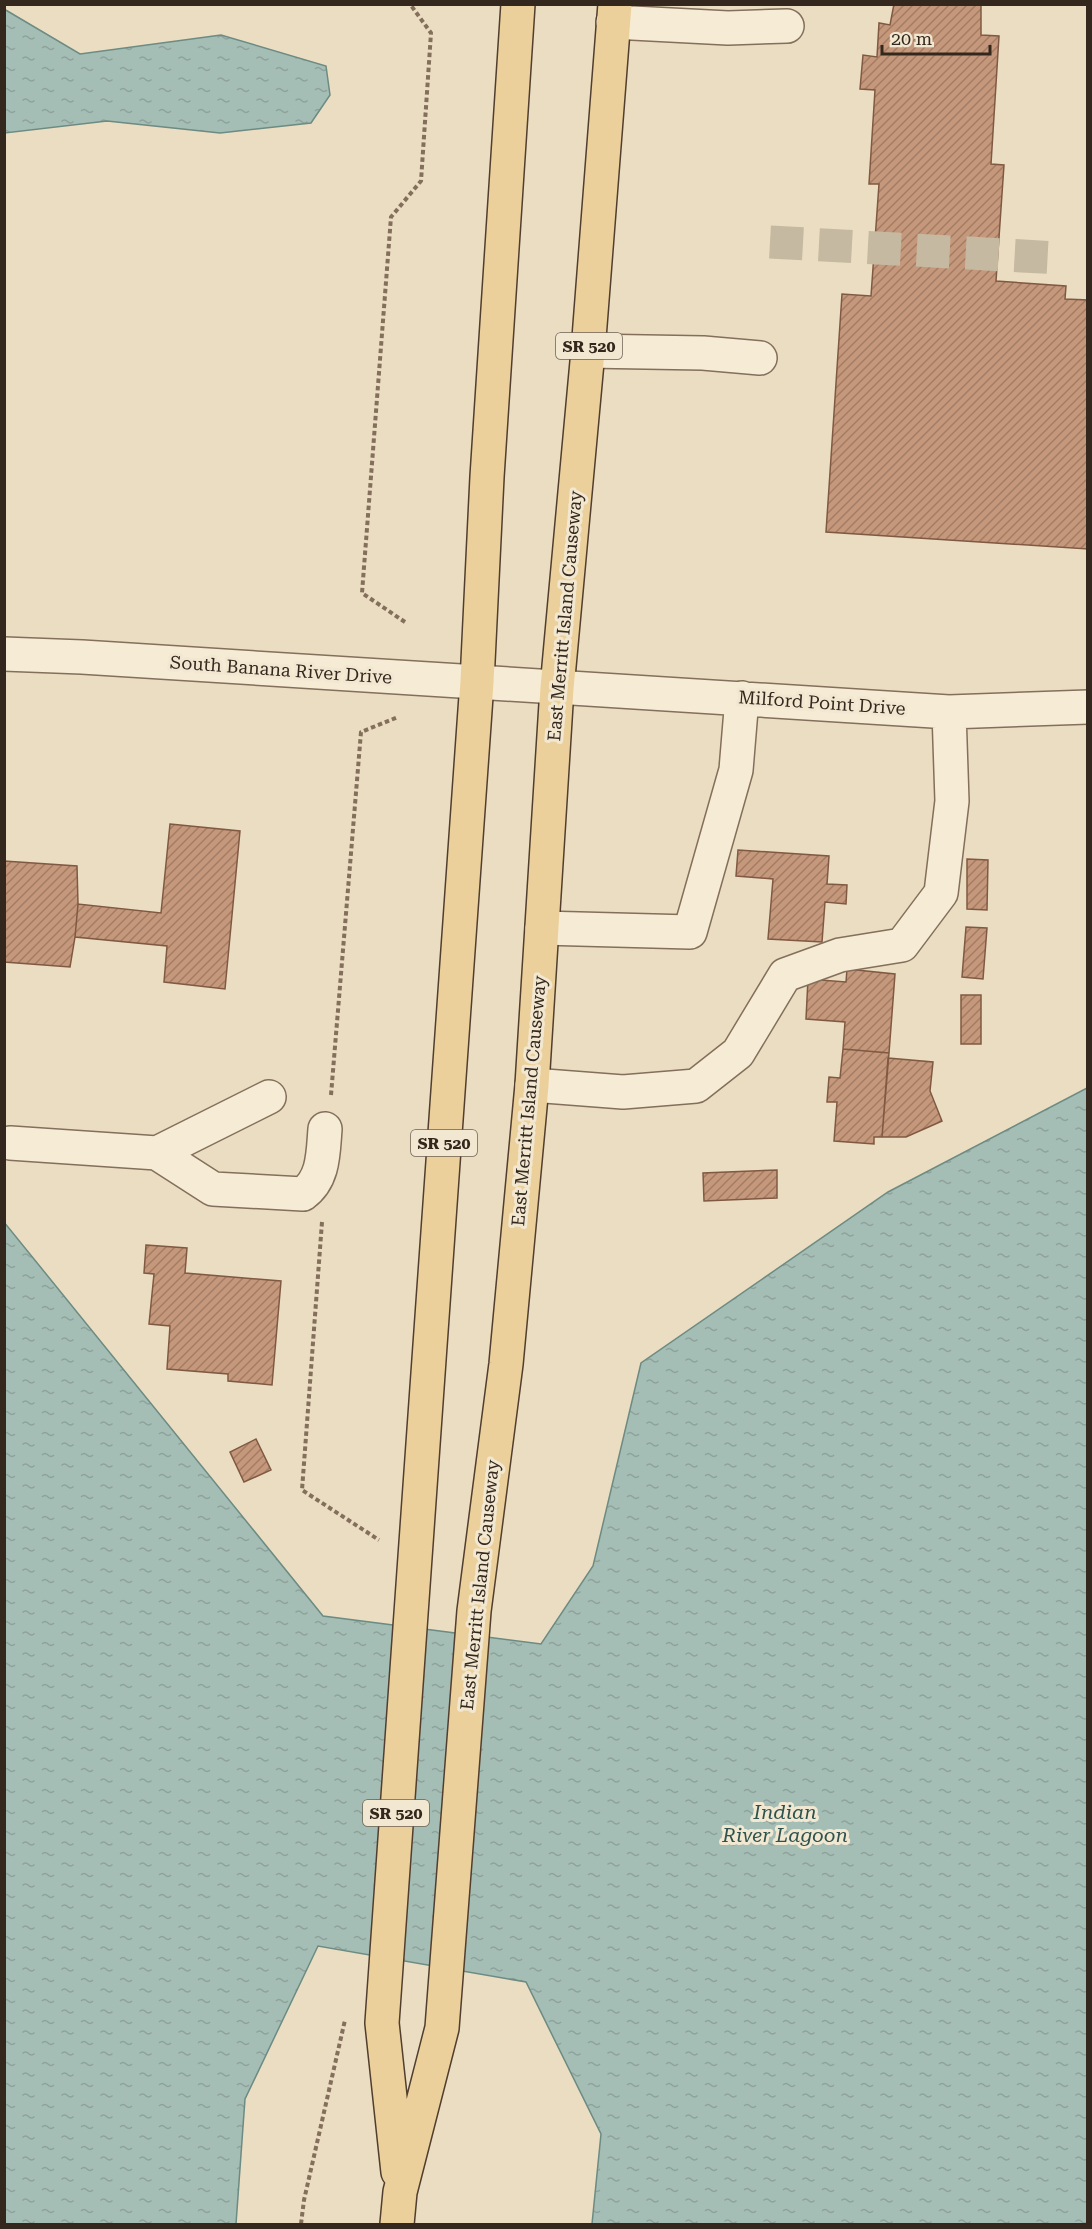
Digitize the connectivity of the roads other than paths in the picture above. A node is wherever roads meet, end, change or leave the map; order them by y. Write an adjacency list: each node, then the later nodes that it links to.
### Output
1 (518, 4): 7 (main road, East Merritt Island Causeway / SR 520)
2 (614, 13): 3 (street); 4 (main road, East Merritt Island Causeway / SR 520)
3 (787, 26)
4 (588, 351): 5 (street); 8 (main road, East Merritt Island Causeway / SR 520)
5 (760, 358)
6 (4, 654): 7 (street, South Banana River Drive)
7 (477, 682): 8 (street, South Banana River Drive); 18 (main road, East Merritt Island Causeway / SR 520)
8 (558, 688): 9 (street, Milford Point Drive); 12 (main road, East Merritt Island Causeway / SR 520)
9 (742, 698): 11 (street, Milford Point Drive); 12 (street)
10 (1088, 707): 11 (street, Milford Point Drive)
11 (950, 711): 13 (street)
12 (543, 928): 13 (main road, East Merritt Island Causeway / SR 520)
13 (532, 1085): 18 (main road, East Merritt Island Causeway / SR 520)
14 (270, 1097): 17 (street)
15 (325, 1129): 17 (street)
16 (10, 1143): 17 (street)
17 (157, 1153)
18 (400, 2192): 19 (main road, East Merritt Island Causeway / SR 520)
19 (397, 2224)

